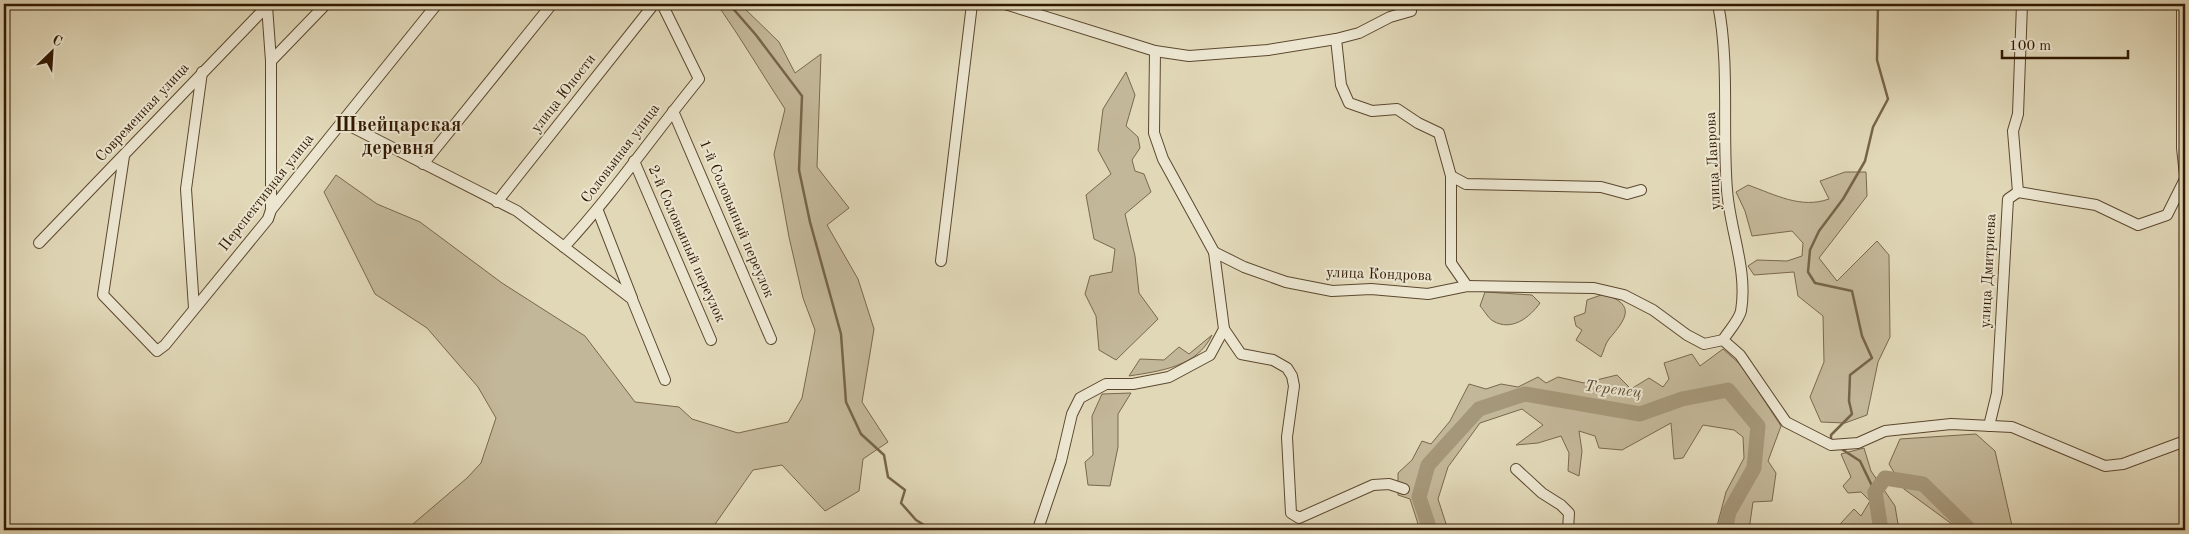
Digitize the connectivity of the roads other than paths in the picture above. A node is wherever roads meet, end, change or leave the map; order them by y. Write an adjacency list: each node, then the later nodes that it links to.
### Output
1 (326, 4): 15 (street)
2 (437, 4): 18 (street, Перспективная улица)
3 (552, 4): 21 (street)
4 (654, 4): 27 (street, улица Юности)
5 (662, 4): 17 (street, Соловьиная улица)
6 (972, 4): 33 (street)
7 (1004, 4): 14 (street)
8 (1718, 4): 40 (street, улица Лаврова)
9 (2022, 4): 26 (street)
10 (2182, 4): 22 (street)
11 (268, 5): 15 (street); 16 (street, Современная улица)
12 (1410, 11): 13 (street)
13 (1336, 39): 14 (street); 23 (street)
14 (1155, 51): 32 (street)
15 (271, 61): 28 (street)
16 (202, 72): 19 (street, Современная улица); 36 (street)
17 (673, 111): 20 (street, Соловьиная улица); 38 (street, 1-й Соловьиный переулок)
18 (342, 122): 21 (street); 28 (street, Перспективная улица)
19 (124, 156): 30 (street, Современная улица); 36 (street, Перспективная улица)
20 (634, 161): 29 (street, Соловьиная улица); 39 (street, 2-й Соловьиный переулок)
21 (423, 164): 27 (street)
22 (2185, 175)
23 (1451, 176): 25 (street); 34 (street)
24 (2185, 179): 26 (street)
25 (1641, 190)
26 (2018, 192): 42 (street, улица Дмитриева)
27 (498, 202): 31 (street)
28 (270, 210): 36 (street, Перспективная улица)
29 (598, 211): 31 (street, Соловьиная улица); 35 (street)
30 (40, 243)
31 (564, 247): 35 (street)
32 (1214, 252): 34 (street, улица Кондрова); 37 (street)
33 (941, 261)
34 (1467, 286): 40 (street, улица Кондрова)
35 (632, 299): 41 (street)
36 (194, 308)
37 (1224, 329): 45 (street); 46 (street)
38 (771, 339)
39 (712, 340)
40 (1723, 340): 42 (street)
41 (666, 380)
42 (1988, 426): 43 (street)
43 (2185, 441)
44 (1516, 469): 47 (street)
45 (1404, 489)
46 (1035, 530)
47 (1568, 530)

